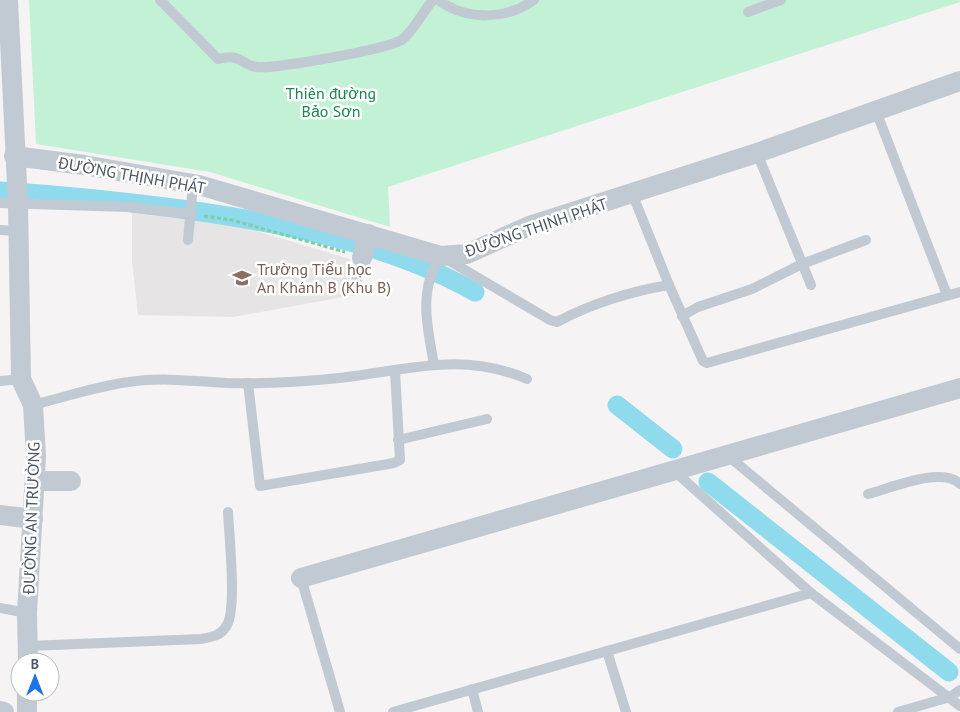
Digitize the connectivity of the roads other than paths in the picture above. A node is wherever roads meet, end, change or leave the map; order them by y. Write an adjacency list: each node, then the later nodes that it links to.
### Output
1 (8, 0): 11 (street, ĐƯỜNG AN TRƯỜNG)
2 (160, 0): 3 (lane)
3 (433, 0)
4 (438, 0): 5 (lane)
5 (534, 0)
6 (780, 0): 7 (lane)
7 (748, 12)
8 (960, 81): 9 (street, ĐƯỜNG THỊNH PHÁT)
9 (876, 111): 10 (street, ĐƯỜNG THỊNH PHÁT); 26 (lane)
10 (757, 153): 13 (street, ĐƯỜNG THỊNH PHÁT); 21 (lane)
11 (15, 165): 12 (street, ĐƯỜNG THỊNH PHÁT); 14 (street, ĐƯỜNG AN TRƯỜNG)
12 (193, 185): 15 (lane); 19 (street, ĐƯỜNG THỊNH PHÁT)
13 (632, 193): 20 (street, ĐƯỜNG THỊNH PHÁT); 22 (lane)
14 (12, 201): 15 (lane); 16 (street, ĐƯỜNG AN TRƯỜNG)
15 (190, 213): 17 (lane)
16 (9, 230): 30 (street, ĐƯỜNG AN TRƯỜNG)
17 (188, 240)
18 (866, 240): 21 (lane)
19 (365, 246): 20 (street, ĐƯỜNG THỊNH PHÁT); 24 (lane)
20 (439, 259): 22 (lane); 28 (lane)
21 (802, 264): 23 (lane); 27 (lane)
22 (668, 285): 27 (lane)
23 (811, 285)
24 (354, 291)
25 (960, 292): 26 (lane)
26 (947, 295): 27 (lane)
27 (682, 316)
28 (434, 364): 29 (lane); 31 (lane)
29 (394, 371): 33 (lane); 37 (lane)
30 (21, 379): 32 (lane); 35 (street, ĐƯỜNG AN TRƯỜNG)
31 (526, 379)
32 (0, 381)
33 (248, 383): 35 (lane); 37 (lane)
34 (960, 388): 38 (street)
35 (33, 405): 40 (street, ĐƯỜNG AN TRƯỜNG)
36 (487, 419): 37 (lane)
37 (398, 440)
38 (726, 454): 39 (street); 51 (lane)
39 (672, 469): 47 (street); 48 (lane)
40 (36, 481): 41 (street); 46 (street, ĐƯỜNG AN TRƯỜNG)
41 (72, 481)
42 (960, 484): 43 (lane)
43 (868, 494)
44 (228, 512): 54 (lane)
45 (0, 515): 46 (street)
46 (33, 519): 50 (street, ĐƯỜNG AN TRƯỜNG)
47 (301, 578): 61 (lane)
48 (811, 592): 52 (lane); 57 (lane)
49 (0, 608): 50 (lane)
50 (27, 613): 53 (street, ĐƯỜNG AN TRƯỜNG)
51 (960, 649)
52 (607, 651): 55 (lane); 64 (lane)
53 (28, 652)
54 (51, 652)
55 (472, 690): 62 (lane); 63 (lane)
56 (960, 690): 57 (lane)
57 (950, 698): 58 (lane); 65 (lane)
58 (960, 706)
59 (0, 711): 60 (street)
60 (4, 712)
61 (340, 712)
62 (393, 712)
63 (478, 712)
64 (626, 712)
65 (898, 712)

